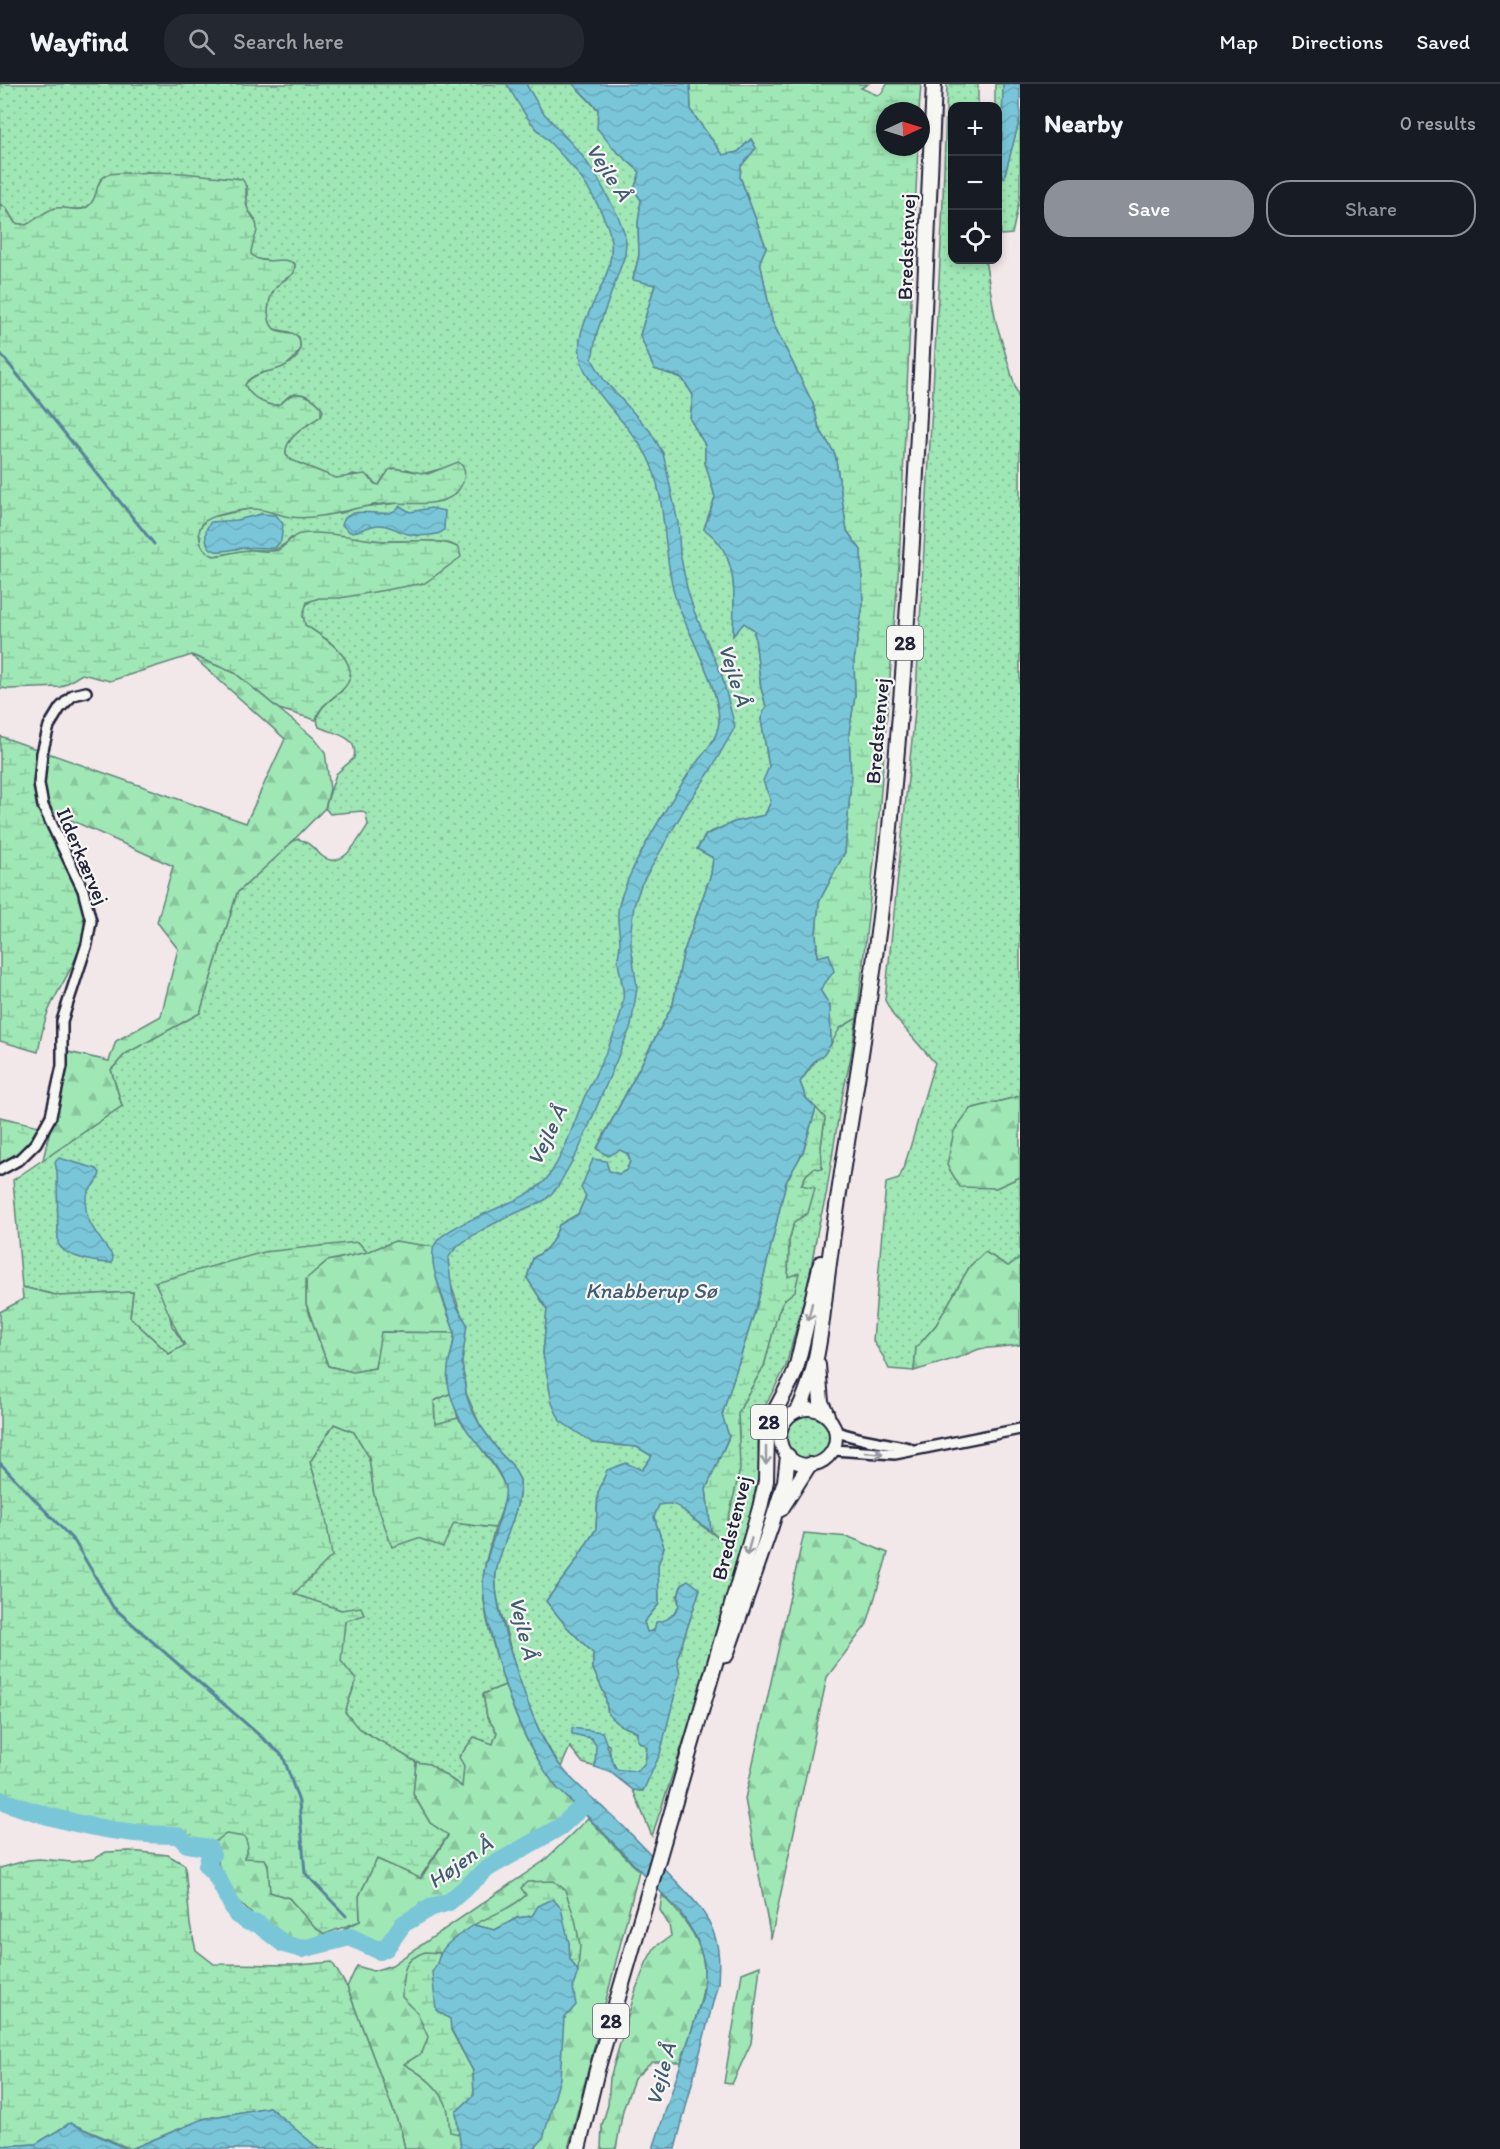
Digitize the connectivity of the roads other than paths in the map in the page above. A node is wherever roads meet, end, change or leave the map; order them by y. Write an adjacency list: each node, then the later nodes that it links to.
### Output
1 (934, 84): 4 (highway, Bredstenvej / 28)
2 (86, 692): 3 (street, Ilderkærvej)
3 (0, 1170)
4 (838, 1199): 5 (highway, Bredstenvej / 28); 15 (highway, Bredstenvej / 28, one-way to 15)
5 (817, 1354): 6 (highway, Bredstenvej / 28); 7 (highway, Bredstenvej / 28)
6 (799, 1409): 7 (main road, 28); 12 (main road, 28)
7 (827, 1415): 9 (main road, 28)
8 (1020, 1429): 10 (street)
9 (836, 1432): 10 (street); 11 (main road)
10 (914, 1449): 11 (street, one-way to 10)
11 (833, 1450): 13 (main road, 28)
12 (788, 1456): 13 (main road, 28); 14 (highway, Bredstenvej / 28)
13 (809, 1465): 14 (highway, Bredstenvej / 28)
14 (771, 1526): 15 (highway, Bredstenvej / 28)
15 (666, 1833): 16 (highway, Bredstenvej / 28)
16 (578, 2149)

